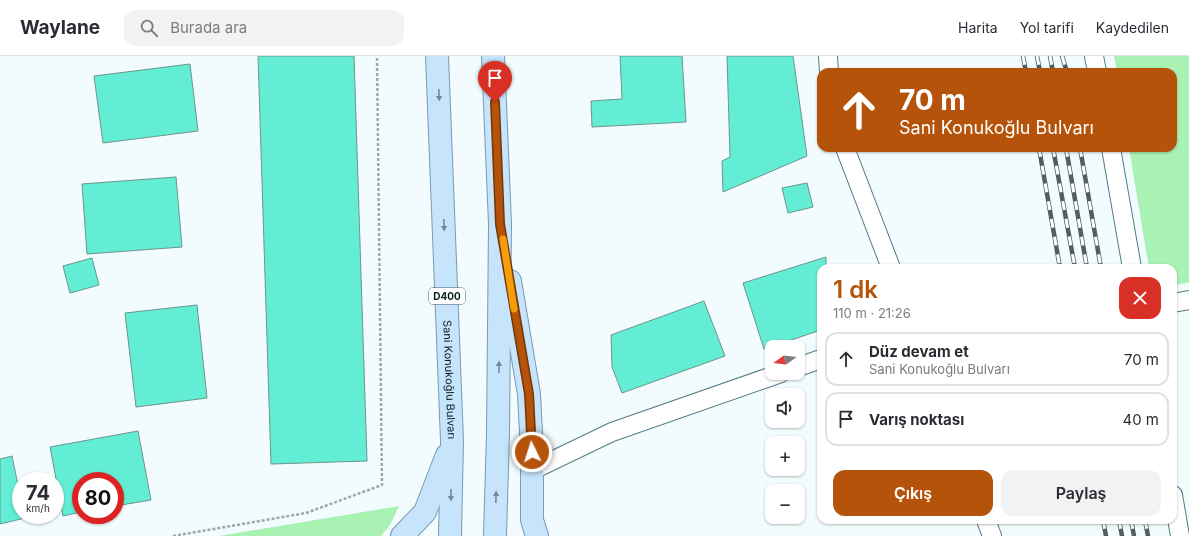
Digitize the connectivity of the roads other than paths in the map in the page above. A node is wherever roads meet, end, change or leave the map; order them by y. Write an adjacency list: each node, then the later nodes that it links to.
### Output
1 (437, 56): 17 (highway, Sani Konukoğlu Bulvarı / D400, one-way to 17)
2 (494, 56): 9 (highway)
3 (828, 56): 5 (street)
4 (1094, 56): 6 (street)
5 (829, 68)
6 (1096, 68)
7 (846, 152): 10 (street)
8 (1112, 152): 11 (street)
9 (500, 224): 18 (highway); 23 (highway, one-way to 9)
10 (889, 264)
11 (1131, 264)
12 (1189, 300): 13 (street)
13 (1177, 302)
14 (817, 360): 15 (street)
15 (805, 365)
16 (765, 379): 18 (street)
17 (452, 441): 21 (highway); 22 (highway, Sani Konukoğlu Bulvarı / D400, one-way to 22)
18 (532, 470): 24 (highway)
19 (1177, 518): 26 (street)
20 (988, 524): 25 (street)
21 (402, 536)
22 (450, 536)
23 (495, 536)
24 (537, 536)
25 (992, 536)
26 (1180, 536)

